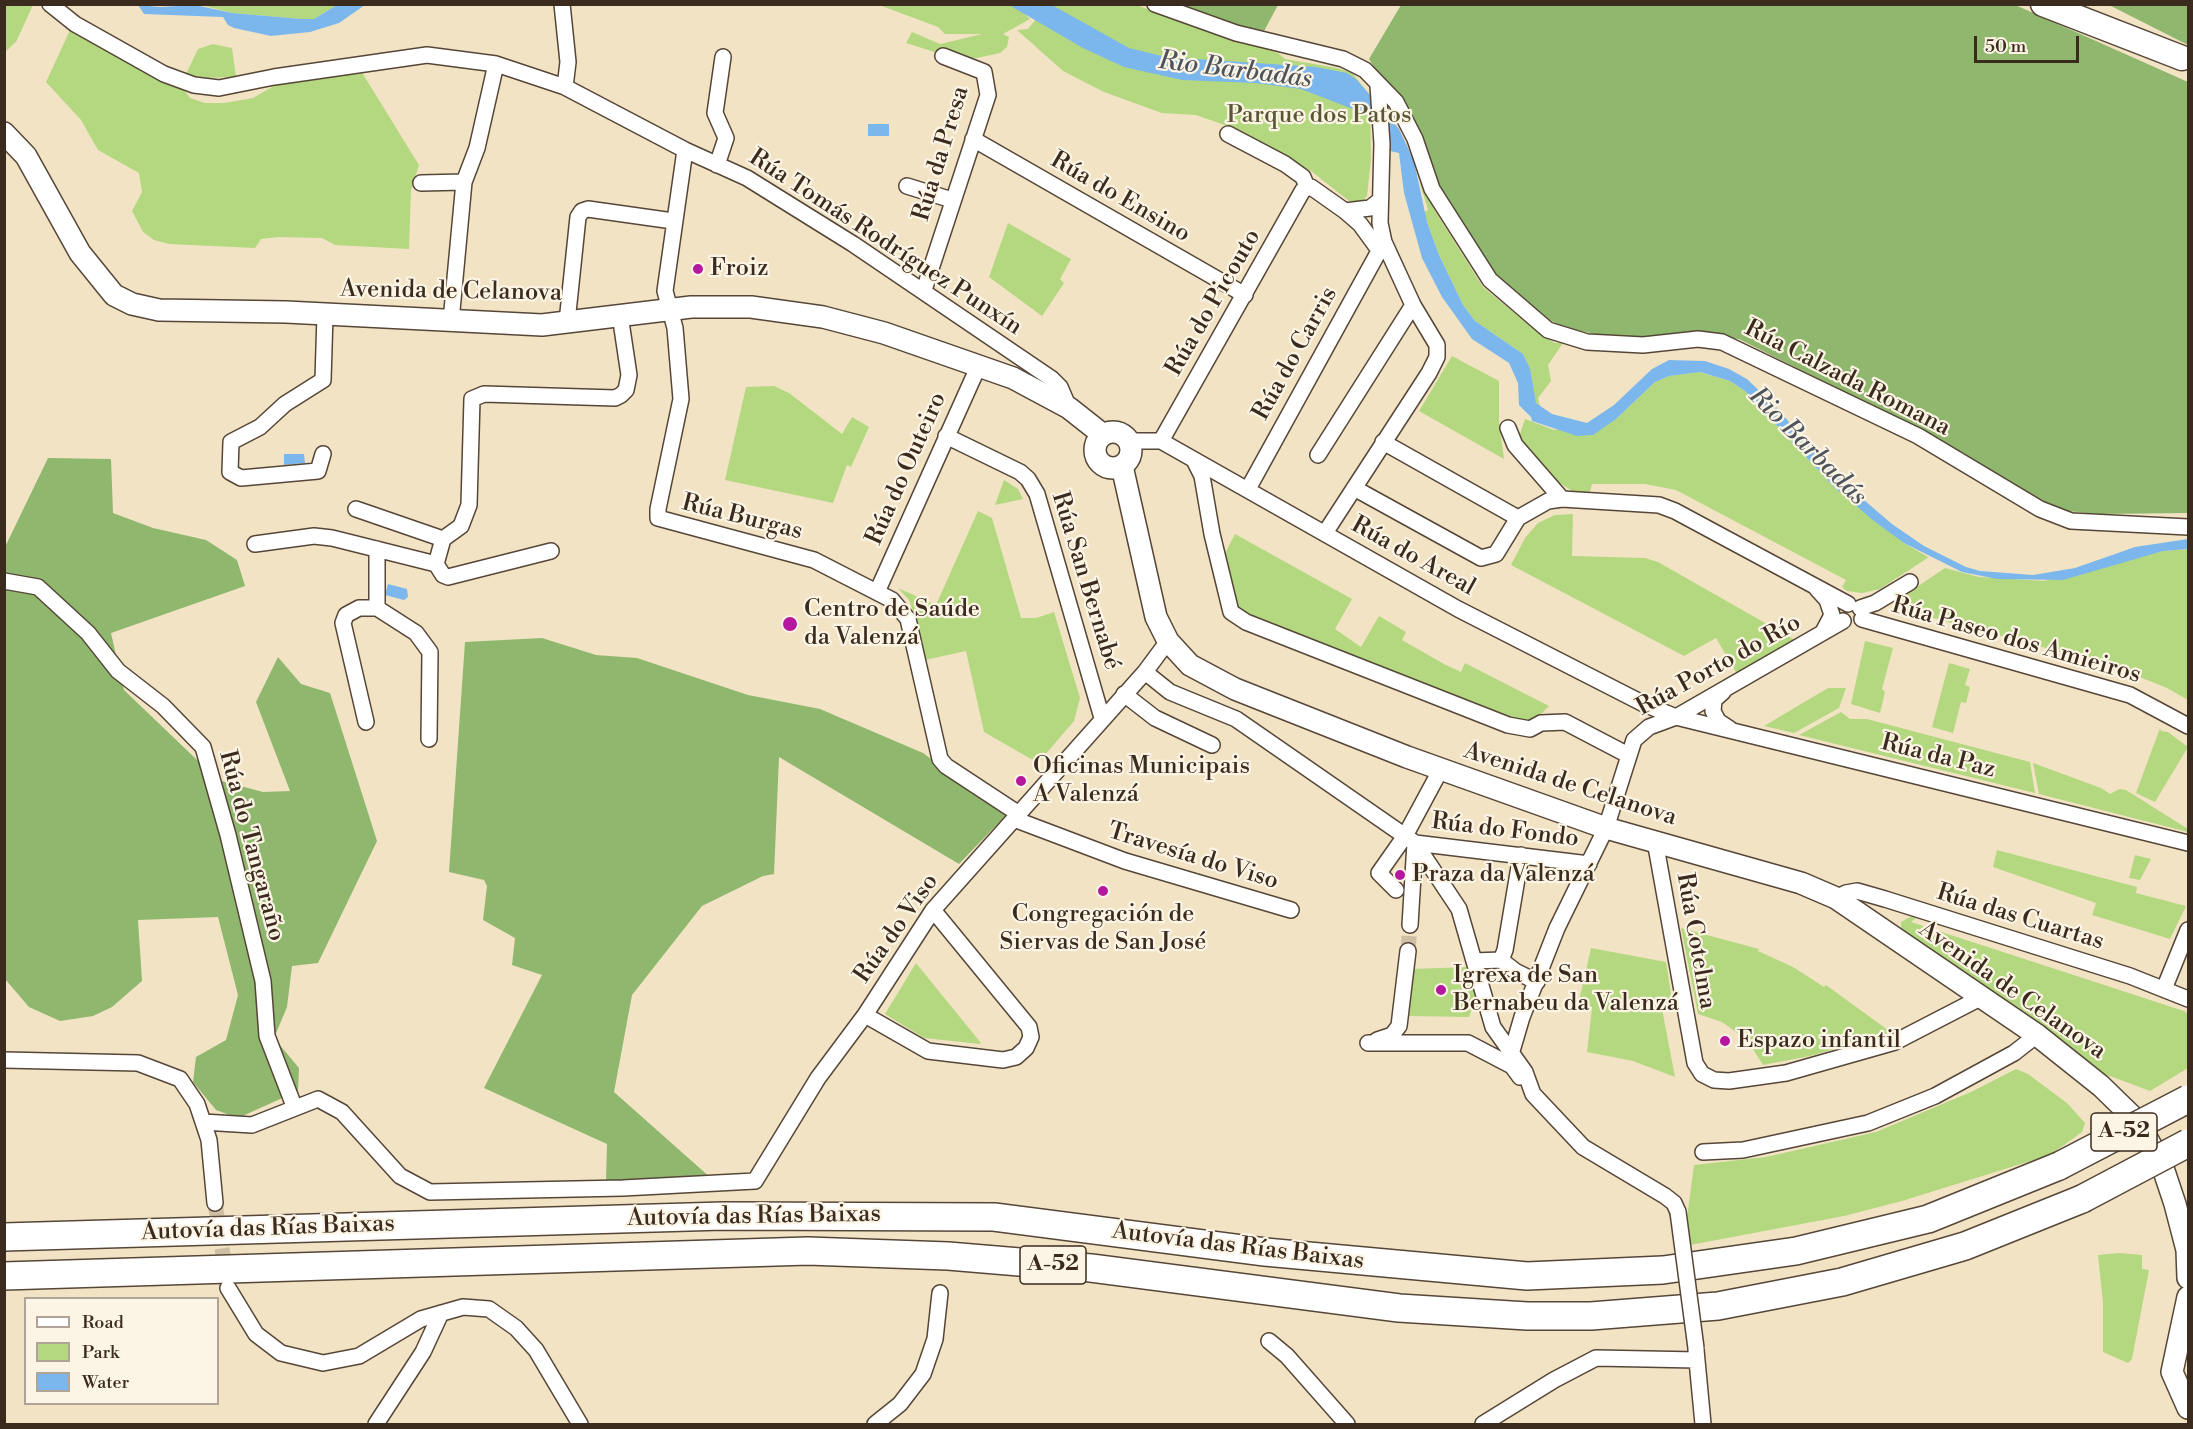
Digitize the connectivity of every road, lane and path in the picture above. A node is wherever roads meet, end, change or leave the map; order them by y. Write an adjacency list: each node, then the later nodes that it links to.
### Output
1 (50, 4): 11 (street, Rúa Tomás Rodríguez Punxín)
2 (562, 4): 13 (street)
3 (1155, 4): 12 (street, Rúa Calzada Romana)
4 (2043, 4): 10 (main road)
5 (2073, 4): 7 (main road)
6 (2081, 4): 7 (main road)
7 (2113, 22): 10 (main road)
8 (943, 56): 16 (street, Rúa da Presa)
9 (723, 57): 18 (street)
10 (2185, 59)
11 (496, 64): 13 (street, Rúa Tomás Rodríguez Punxín); 19 (street)
12 (1378, 86): 24 (street); 53 (street, Rúa Calzada Romana)
13 (565, 87): 17 (street, Rúa Tomás Rodríguez Punxín)
14 (4, 133): 32 (street, Avenida de Celanova)
15 (1228, 134): 22 (street)
16 (973, 139): 23 (street, Rúa da Presa); 29 (street, Rúa do Ensino)
17 (685, 150): 18 (street, Rúa Tomás Rodríguez Punxín); 26 (street)
18 (717, 165): 28 (street, Rúa Tomás Rodríguez Punxín)
19 (464, 182): 20 (street); 34 (street)
20 (422, 183)
21 (907, 186): 23 (street)
22 (1306, 187): 25 (street); 29 (street, Rúa do Picouto)
23 (952, 200): 28 (street, Rúa da Presa)
24 (1379, 201): 25 (street); 27 (street)
25 (1345, 211): 27 (street)
26 (674, 221): 31 (street); 35 (street)
27 (1382, 246): 30 (street); 49 (street, Rúa do Carris)
28 (924, 290): 37 (street, Rúa Tomás Rodríguez Punxín)
29 (1245, 295): 42 (street, Rúa do Picouto)
30 (1413, 305): 43 (street); 45 (street)
31 (669, 309): 33 (street, Avenida de Celanova); 36 (street, Avenida de Celanova); 63 (street, Rúa Burgas)
32 (325, 315): 34 (street, Avenida de Celanova); 44 (street)
33 (620, 315): 35 (street, Avenida de Celanova); 55 (street)
34 (451, 321): 35 (street, Avenida de Celanova)
35 (567, 322)
36 (979, 365): 37 (street, Avenida de Celanova); 40 (street, Rúa do Outeiro)
37 (1069, 408): 39 (street, Avenida de Celanova)
38 (1508, 428): 50 (street)
39 (1102, 435): 41 (street); 47 (street)
40 (946, 436): 63 (street, Rúa do Outeiro); 71 (street, Rúa San Bernabé)
41 (1129, 441): 42 (street, Rúa do Areal); 47 (street)
42 (1161, 441): 46 (street, Rúa do Areal)
43 (1383, 442): 48 (street); 52 (street)
44 (322, 454)
45 (1318, 455)
46 (1194, 460): 49 (street, Rúa do Areal); 78 (street)
47 (1122, 466): 67 (street, Avenida de Celanova)
48 (1354, 488): 52 (street); 54 (street)
49 (1248, 489): 54 (street, Rúa do Areal)
50 (1562, 500): 52 (street); 61 (street, Rúa Paseo dos Amieiros)
51 (356, 509): 55 (street)
52 (1518, 518)
53 (2188, 527)
54 (1324, 533): 72 (street, Rúa do Areal)
55 (443, 539): 59 (street)
56 (255, 544): 57 (street)
57 (377, 549): 59 (street); 64 (street)
58 (551, 550): 59 (street)
59 (436, 564)
60 (4, 581): 106 (street, Rúa do Tangaraño)
61 (1808, 581): 65 (street, Rúa Paseo dos Amieiros); 66 (street)
62 (1910, 582): 65 (street)
63 (877, 592): 80 (street, Travesía do Viso)
64 (377, 608): 73 (street); 76 (street)
65 (1857, 610): 66 (street, Rúa Porto do Río); 74 (street, Rúa Paseo dos Amieiros)
66 (1821, 635): 69 (street, Rúa Porto do Río)
67 (1168, 641): 68 (street, Rúa do Viso); 79 (street, Avenida de Celanova)
68 (1144, 672): 70 (street, Rúa do Viso); 82 (street)
69 (1725, 690): 72 (street, Rúa Porto do Río); 75 (street)
70 (1124, 694): 71 (street, Rúa do Viso); 77 (street)
71 (1102, 717): 80 (street, Rúa do Viso)
72 (1676, 717): 75 (street, Rúa da Paz); 78 (street, Rúa Porto do Río)
73 (366, 722)
74 (2188, 726)
75 (1732, 731): 84 (street, Rúa da Paz)
76 (429, 739)
77 (1212, 745)
78 (1628, 755): 81 (street, Rúa Porto do Río)
79 (1441, 769): 81 (street, Avenida de Celanova); 82 (street)
80 (1017, 817): 89 (street, Rúa do Viso); 90 (street, Travesía do Viso)
81 (1606, 828): 83 (street, Avenida de Celanova); 86 (street, Rúa Porto do Río)
82 (1410, 839): 85 (street, Rúa do Fondo); 87 (street); 91 (street); 95 (street)
83 (1655, 841): 88 (street, Avenida de Celanova); 98 (street, Rúa Cotelma)
84 (2188, 843)
85 (1521, 855): 86 (street, Rúa do Fondo); 94 (street)
86 (1589, 864): 96 (street, Rúa Porto do Río)
87 (1396, 890)
88 (1836, 898): 97 (street, Rúa das Cuartas); 98 (street, Avenida de Celanova)
89 (933, 910): 100 (street, Rúa do Viso); 100 (street)
90 (1291, 910)
91 (1410, 925)
92 (2188, 930): 97 (street)
93 (1408, 951): 104 (street)
94 (1501, 960): 95 (street); 96 (street)
95 (1474, 961): 102 (street)
96 (1537, 982): 102 (street, Rúa Porto do Río)
97 (2164, 989): 99 (street, Rúa das Cuartas)
98 (1982, 997): 101 (street, Avenida de Celanova)
99 (2188, 999)
100 (865, 1014): 106 (street, Rúa do Viso)
101 (2037, 1035): 109 (street); 113 (street, Avenida de Celanova)
102 (1512, 1051): 104 (street)
103 (4, 1060): 107 (street)
104 (1533, 1094): 119 (street, bridge)
105 (2188, 1099): 111 (highway, Autovía das Rías Baixas / A-52, bridge)
106 (294, 1106): 107 (street)
107 (203, 1122): 110 (street)
108 (2188, 1143): 112 (highway, Autovía das Rías Baixas / A-52, bridge)
109 (1703, 1152)
110 (215, 1203)
111 (4, 1237)
112 (4, 1276)
113 (2188, 1278)
114 (228, 1288): 117 (street)
115 (940, 1293): 123 (street)
116 (2188, 1297): 120 (street)
117 (441, 1313): 121 (street); 122 (street)
118 (1269, 1341): 124 (street)
119 (1696, 1354): 125 (street); 126 (street)
120 (2188, 1408)
121 (376, 1425)
122 (580, 1425)
123 (875, 1425)
124 (1347, 1425)
125 (1483, 1425)
126 (1702, 1425)

